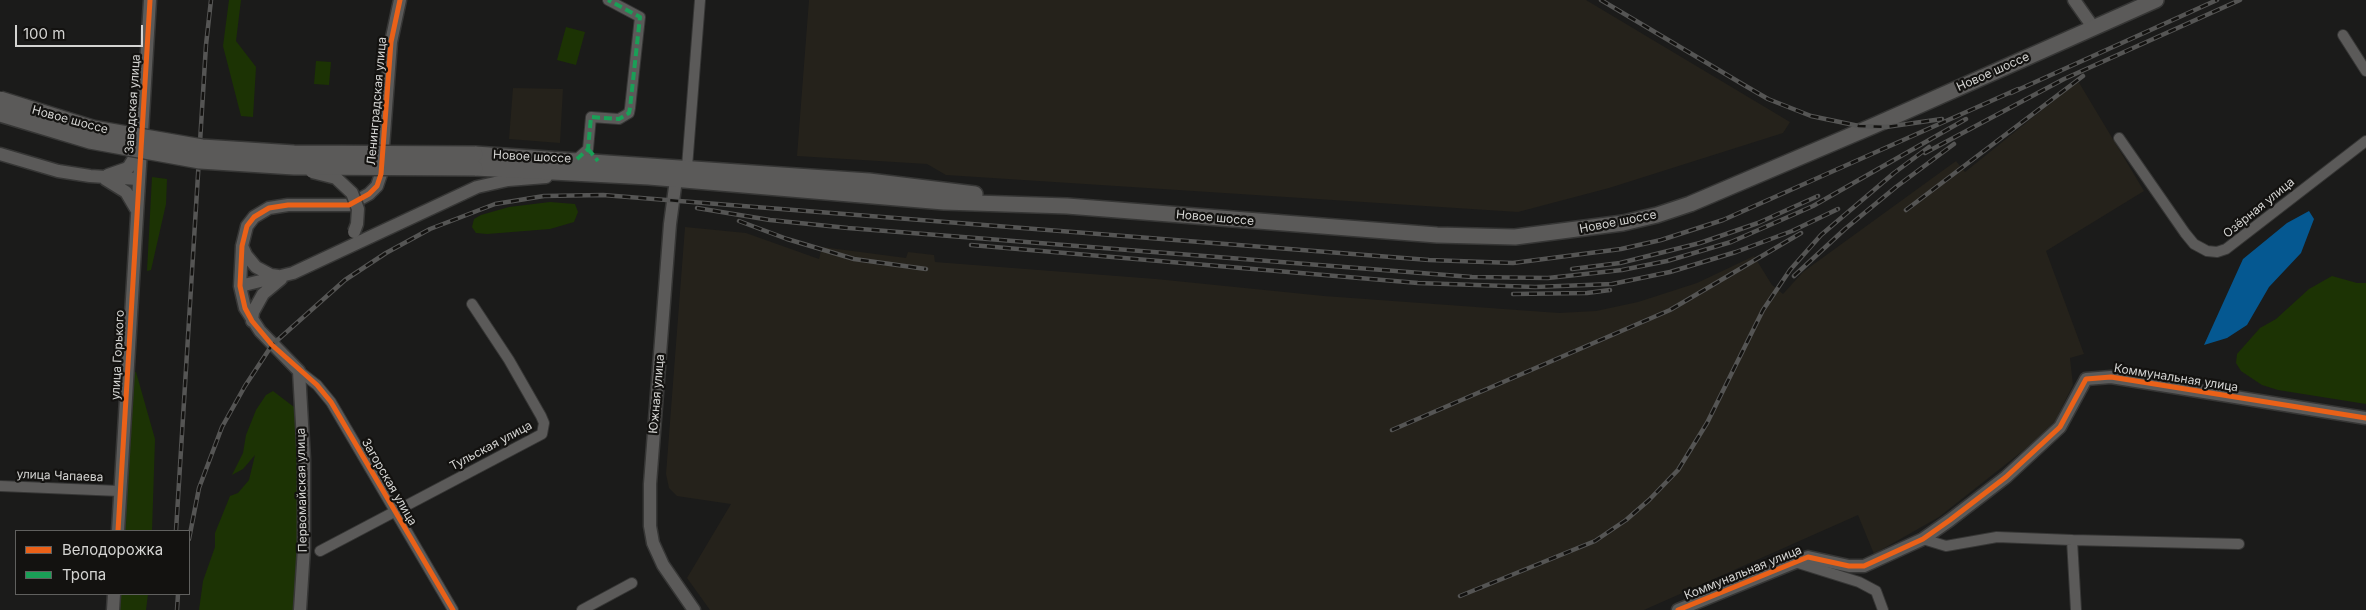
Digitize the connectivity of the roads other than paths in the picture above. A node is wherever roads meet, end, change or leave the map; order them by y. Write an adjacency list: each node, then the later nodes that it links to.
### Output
1 (150, 0): 14 (street, Заводская улица)
2 (400, 0): 23 (street, Ленинградская улица)
3 (608, 0): 17 (street)
4 (700, 0): 19 (street)
5 (2074, 0): 7 (street)
6 (2156, 0): 7 (main road, Новое шоссе)
7 (2093, 28): 19 (main road, Новое шоссе)
8 (2343, 35): 9 (street)
9 (2366, 71)
10 (0, 99): 16 (main road, Новое шоссе, bridge)
11 (0, 114): 18 (main road, Новое шоссе, bridge)
12 (2119, 138): 13 (street, Озёрная улица)
13 (2366, 141)
14 (140, 147): 20 (street); 21 (street, Заводская улица)
15 (0, 154): 20 (street)
16 (475, 161): 17 (main road, Новое шоссе); 17 (main road, Новое шоссе); 18 (main road, Новое шоссе, bridge)
17 (595, 161): 19 (main road, Новое шоссе); 24 (street)
18 (255, 165): 24 (street, bridge)
19 (680, 171): 46 (street, Южная улица)
20 (101, 177): 21 (street); 22 (street)
21 (138, 179): 22 (street, улица Горького)
22 (137, 212): 32 (street, улица Горького)
23 (242, 246): 25 (street); 26 (street)
24 (329, 256): 25 (street)
25 (284, 276): 26 (street); 28 (street)
26 (240, 286): 28 (street)
27 (472, 304): 33 (street, Тульская улица)
28 (252, 321): 29 (street)
29 (298, 371): 33 (street, Загорская улица); 43 (street, Первомайская улица)
30 (2366, 418): 35 (street, Коммунальная улица)
31 (0, 486): 32 (street, улица Чапаева)
32 (120, 491): 34 (street, улица Горького)
33 (395, 511): 38 (street, Тульская улица); 44 (street, Загорская улица)
34 (118, 530)
35 (1923, 539): 36 (street); 39 (street, Коммунальная улица)
36 (2072, 540): 37 (street); 49 (street)
37 (2239, 544)
38 (320, 551)
39 (1796, 562): 47 (street, Коммунальная улица); 48 (street)
40 (632, 583): 45 (street)
41 (114, 595): 42 (street)
42 (113, 610)
43 (300, 610)
44 (453, 610)
45 (582, 610)
46 (694, 610)
47 (1678, 610)
48 (1883, 610)
49 (2076, 610)

